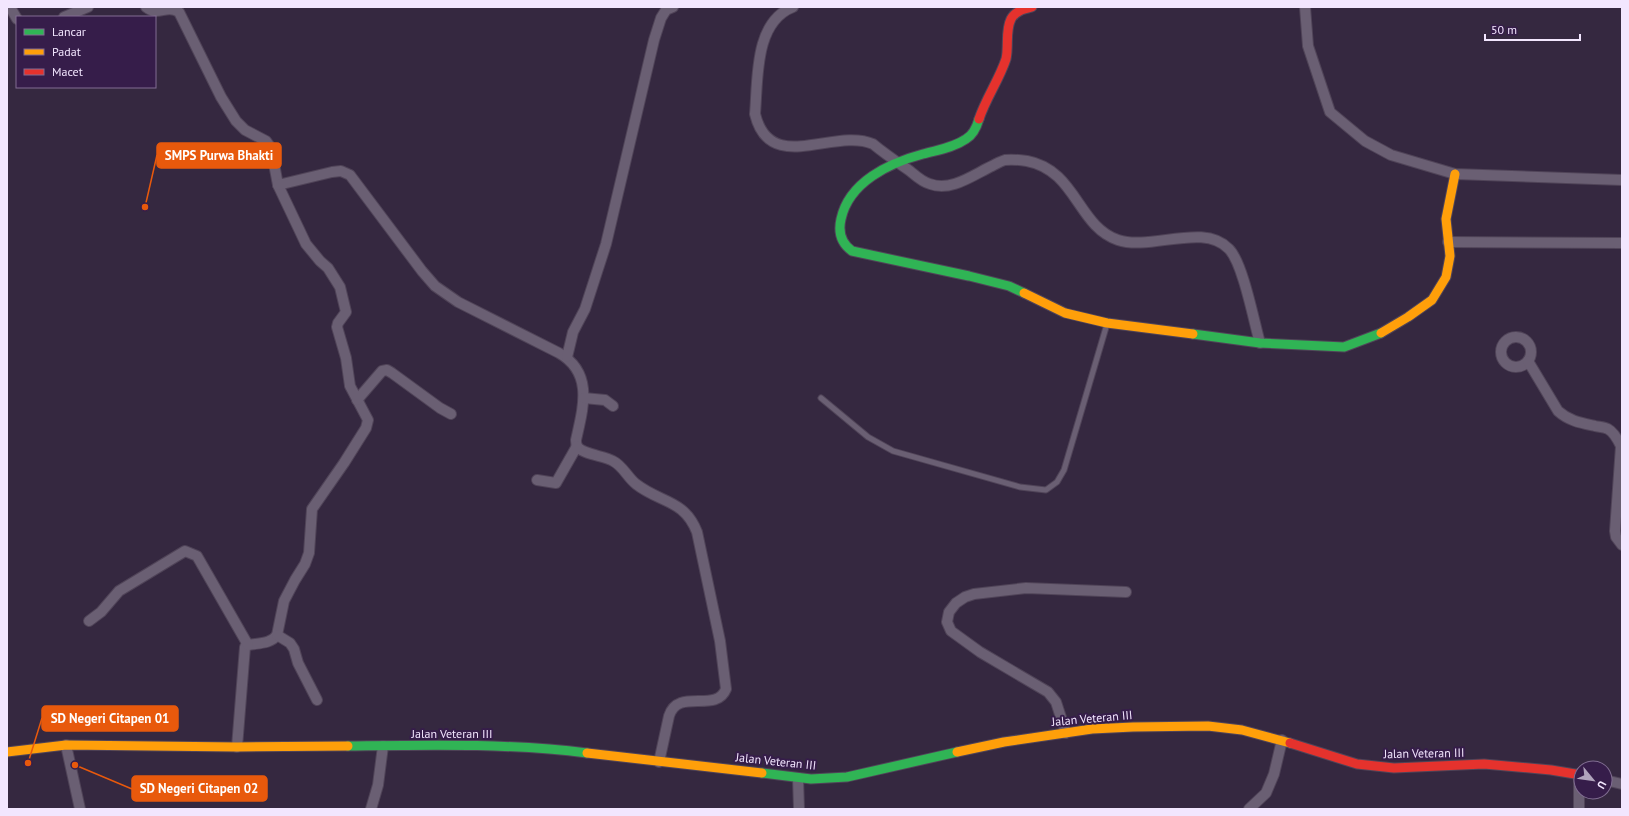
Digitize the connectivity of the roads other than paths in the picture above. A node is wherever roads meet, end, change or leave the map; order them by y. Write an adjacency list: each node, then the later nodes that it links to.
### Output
1 (10, 7): 9 (street)
2 (88, 7): 8 (street)
3 (146, 7): 13 (street)
4 (673, 7): 18 (street)
5 (793, 7): 10 (street)
6 (1032, 7): 10 (street)
7 (1305, 7): 11 (street)
8 (66, 16)
9 (16, 17)
10 (896, 163): 16 (street); 17 (street)
11 (1455, 174): 12 (street); 14 (street)
12 (1622, 180)
13 (278, 185): 18 (street); 22 (street)
14 (1448, 242): 15 (street); 17 (street)
15 (1622, 243)
16 (1107, 323): 17 (street); 21 (lane)
17 (1260, 343)
18 (566, 357): 20 (street)
19 (1528, 361): 27 (street)
20 (584, 398): 23 (street); 25 (street)
21 (821, 398)
22 (357, 400): 24 (street); 30 (street)
23 (613, 406)
24 (451, 414)
25 (577, 446): 26 (street); 39 (street)
26 (537, 480)
27 (1622, 545)
28 (1126, 592): 33 (street)
29 (89, 621): 31 (street)
30 (277, 635): 31 (street); 32 (street)
31 (248, 645): 37 (street)
32 (317, 700)
33 (1066, 733): 34 (street, Jalan Veteran III); 41 (street, Jalan Veteran III)
34 (1282, 740): 40 (street, Jalan Veteran III); 45 (street)
35 (66, 745): 37 (street, Jalan Veteran III); 38 (street, Jalan Veteran III); 42 (street)
36 (383, 746): 37 (street, Jalan Veteran III); 39 (street, Jalan Veteran III); 43 (street)
37 (237, 747)
38 (7, 752)
39 (659, 762): 41 (street, Jalan Veteran III)
40 (1573, 774)
41 (798, 778): 44 (street)
42 (80, 809)
43 (371, 809)
44 (799, 809)
45 (1249, 809)

